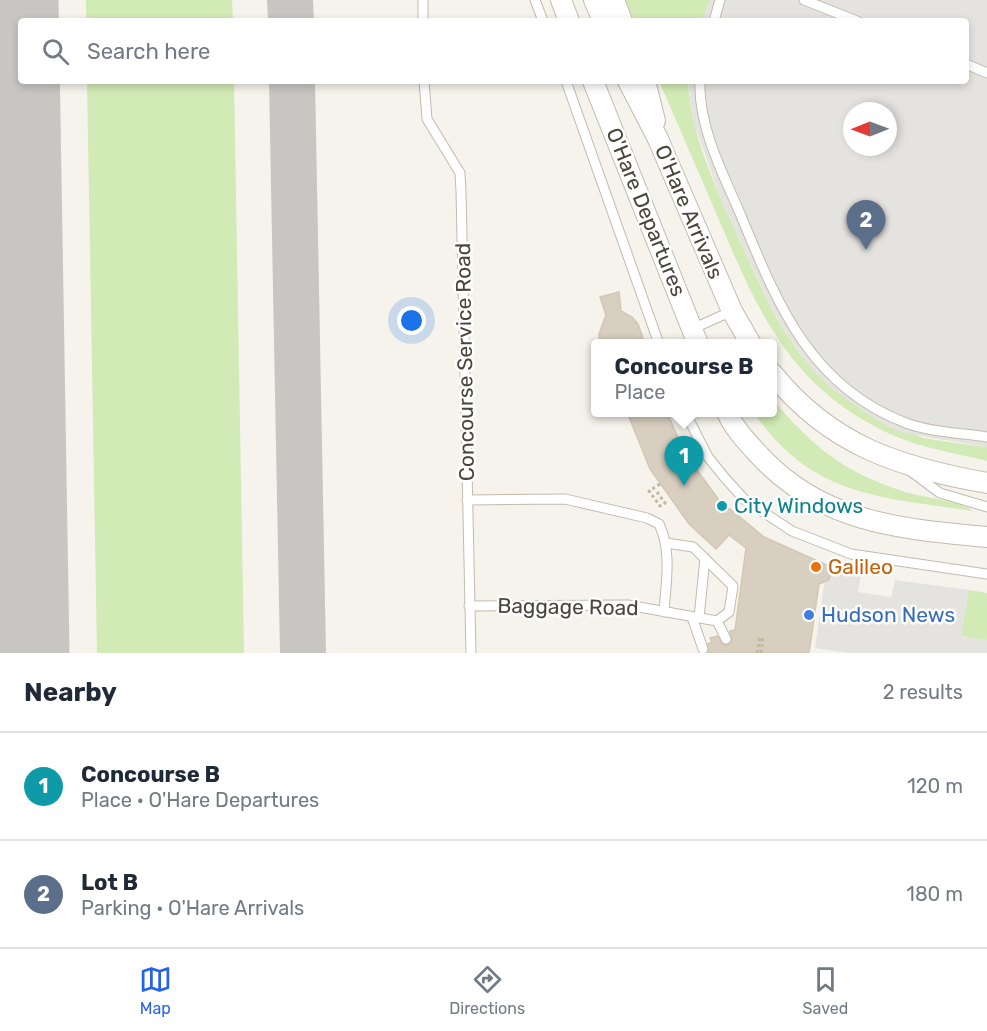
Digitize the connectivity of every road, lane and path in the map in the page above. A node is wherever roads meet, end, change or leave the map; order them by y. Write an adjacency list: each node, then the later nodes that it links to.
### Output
1 (423, 0): 8 (lane)
2 (535, 0): 9 (lane)
3 (561, 0): 10 (street)
4 (594, 0): 11 (street)
5 (614, 0): 12 (street)
6 (720, 0): 13 (lane)
7 (804, 0): 14 (lane)
8 (423, 18)
9 (542, 18)
10 (568, 18)
11 (602, 18)
12 (621, 18)
13 (715, 18)
14 (849, 18)
15 (969, 65): 16 (lane)
16 (987, 73)
17 (424, 84): 36 (lane, Concourse Service Road)
18 (567, 84): 26 (lane)
19 (594, 84): 25 (street, O'Hare Departures)
20 (630, 84): 23 (street, O'Hare Arrivals)
21 (646, 84): 23 (street)
22 (700, 84): 31 (lane)
23 (658, 139): 24 (street, O'Hare Arrivals)
24 (732, 311): 25 (lane); 27 (street, O'Hare Arrivals)
25 (695, 336)
26 (657, 339)
27 (748, 339)
28 (777, 379): 32 (street)
29 (688, 417): 41 (lane)
30 (730, 417): 38 (street)
31 (987, 436)
32 (899, 464): 33 (street); 37 (lane)
33 (987, 483)
34 (660, 484): 35 (path)
35 (657, 492)
36 (467, 500): 39 (lane); 42 (lane, Concourse Service Road)
37 (987, 507)
38 (978, 537)
39 (666, 543): 40 (lane); 43 (lane)
40 (705, 558): 44 (lane); 45 (lane)
41 (987, 574)
42 (470, 606): 43 (lane, Baggage Road); 49 (lane, Concourse Service Road)
43 (664, 612): 44 (lane, Baggage Road)
44 (696, 617): 45 (lane, Baggage Road); 48 (lane)
45 (717, 621): 47 (lane)
46 (761, 637): 50 (path)
47 (726, 639)
48 (703, 649)
49 (471, 653)
50 (759, 653)

